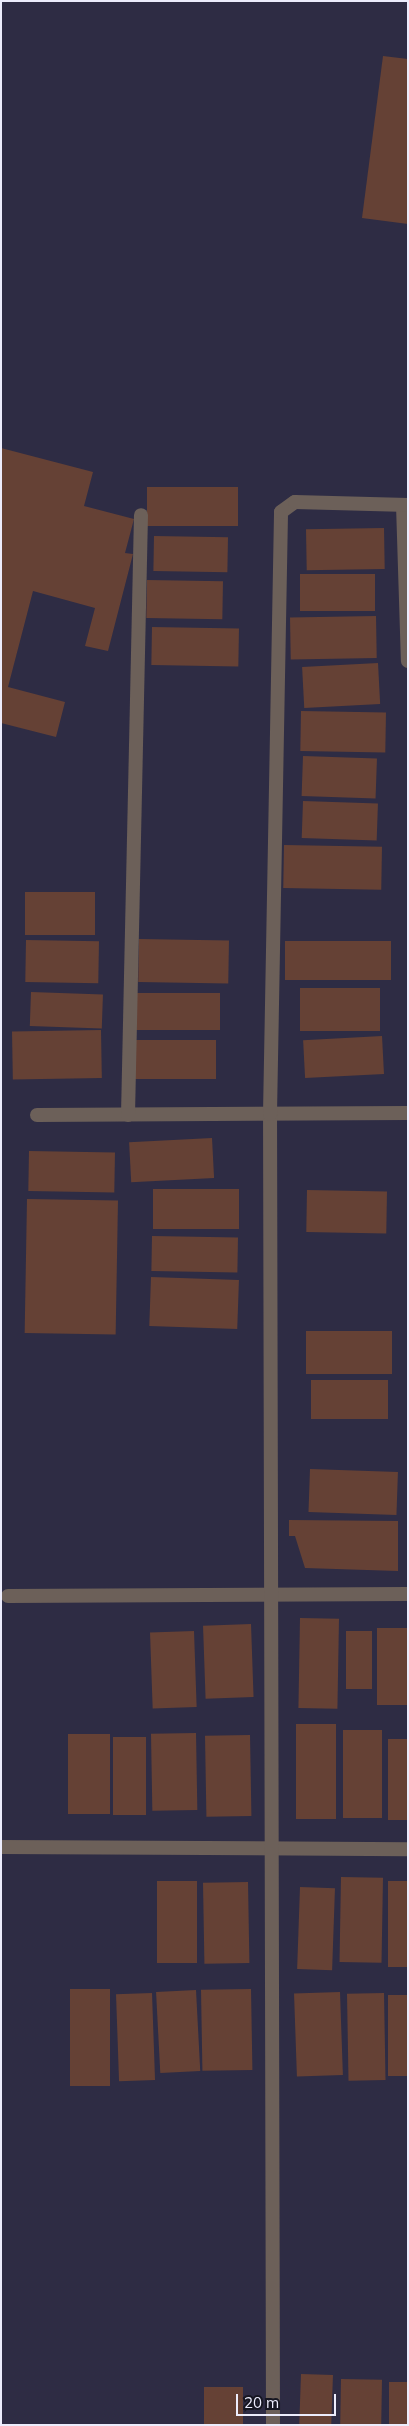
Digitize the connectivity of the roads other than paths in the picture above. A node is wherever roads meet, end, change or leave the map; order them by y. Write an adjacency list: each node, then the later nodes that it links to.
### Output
1 (406, 505): 3 (street); 5 (street)
2 (141, 515): 7 (street)
3 (408, 661)
4 (408, 1113): 5 (street)
5 (270, 1114): 7 (street); 9 (street)
6 (37, 1115): 7 (street)
7 (128, 1115)
8 (408, 1594): 9 (street)
9 (271, 1595): 10 (street); 12 (street)
10 (8, 1596)
11 (1, 1846): 12 (street)
12 (272, 1848): 13 (street); 14 (street)
13 (408, 1849)
14 (273, 2425)

